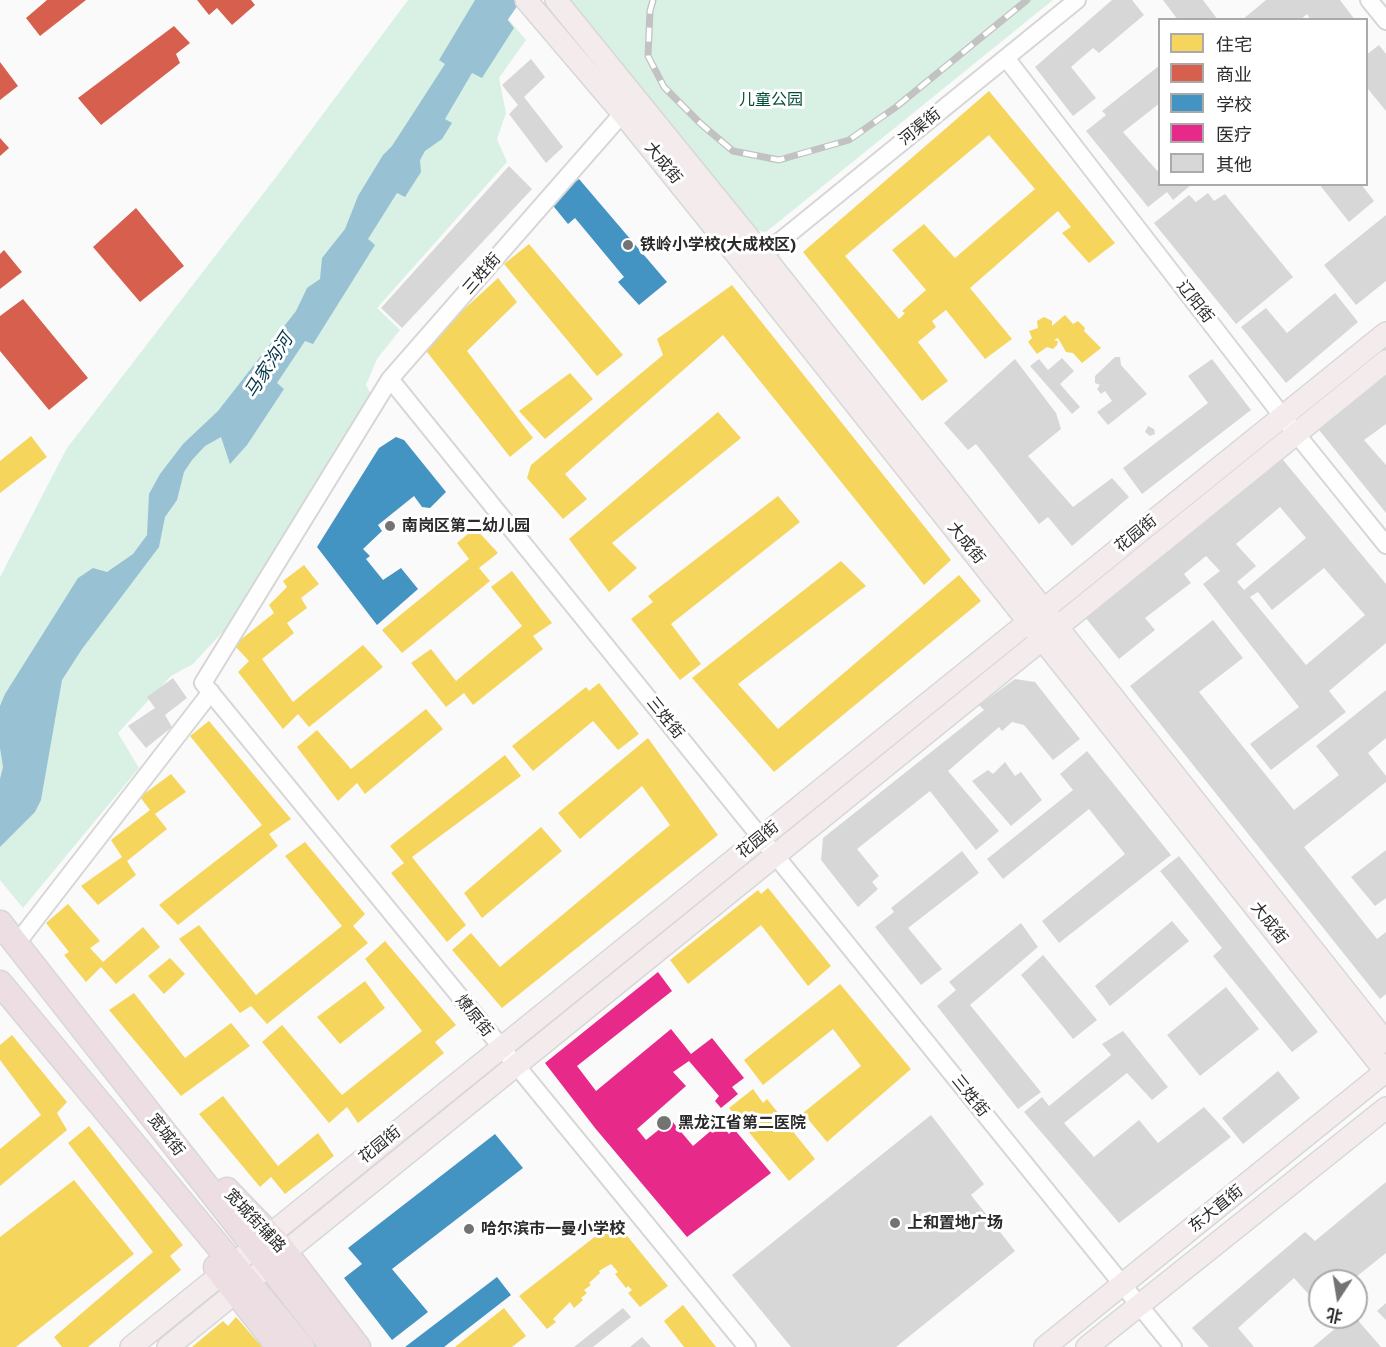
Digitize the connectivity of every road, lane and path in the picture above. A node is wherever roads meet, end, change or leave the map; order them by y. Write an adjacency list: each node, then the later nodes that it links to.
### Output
1 (526, 0): 7 (main road, 大成街)
2 (556, 0): 7 (main road, 大成街)
3 (1077, 0): 6 (street, 河渠街)
4 (1369, 0): 5 (street)
5 (1386, 21)
6 (1006, 57): 8 (street, 河渠街); 12 (street, 辽阳街)
7 (629, 106): 8 (main road, 大成街); 11 (street, 三姓街); 15 (main road, 大成街)
8 (763, 255): 15 (main road, 大成街)
9 (1386, 333): 12 (main road, 花园街)
10 (1386, 360): 13 (main road, 花园街)
11 (390, 379): 17 (street); 18 (street, 三姓街)
12 (1283, 416): 13 (street, 辽阳街); 15 (main road, 花园街)
13 (1296, 433): 14 (street, 辽阳街); 16 (main road, 花园街)
14 (1386, 545)
15 (1036, 616): 16 (main road, 大成街); 18 (main road, 花园街)
16 (1050, 633): 19 (main road, 花园街); 23 (main road, 大成街); 26 (main road, 大成街)
17 (207, 688): 21 (street); 24 (street, 燎原街)
18 (761, 837): 19 (street, 三姓街); 24 (main road, 花园街)
19 (776, 855): 25 (main road, 花园街); 30 (street, 三姓街)
20 (0, 923): 21 (highway, 宽城街)
21 (17, 944): 28 (highway, 宽城街)
22 (0, 983): 29 (highway, 宽城街)
23 (1386, 1042)
24 (500, 1048): 25 (street, 燎原街); 28 (main road, 花园街)
25 (515, 1066): 28 (main road, 花园街); 38 (street, 燎原街)
26 (1386, 1071): 30 (main road, 东大直街)
27 (1386, 1108): 31 (main road, 东大直街)
28 (269, 1250): 29 (main road, 花园街); 36 (highway, 宽城街); 37 (highway, 宽城街辅路)
29 (234, 1278): 32 (main road, 花园街); 33 (main road, 花园街); 34 (highway); 35 (highway, 宽城街)
30 (1122, 1285): 31 (street, 三姓街); 39 (main road, 东大直街)
31 (1139, 1305): 40 (main road, 东大直街); 41 (street, 三姓街)
32 (131, 1347)
33 (168, 1347)
34 (279, 1347)
35 (302, 1347)
36 (333, 1347)
37 (358, 1347)
38 (747, 1347)
39 (1045, 1347)
40 (1087, 1347)
41 (1173, 1347)

